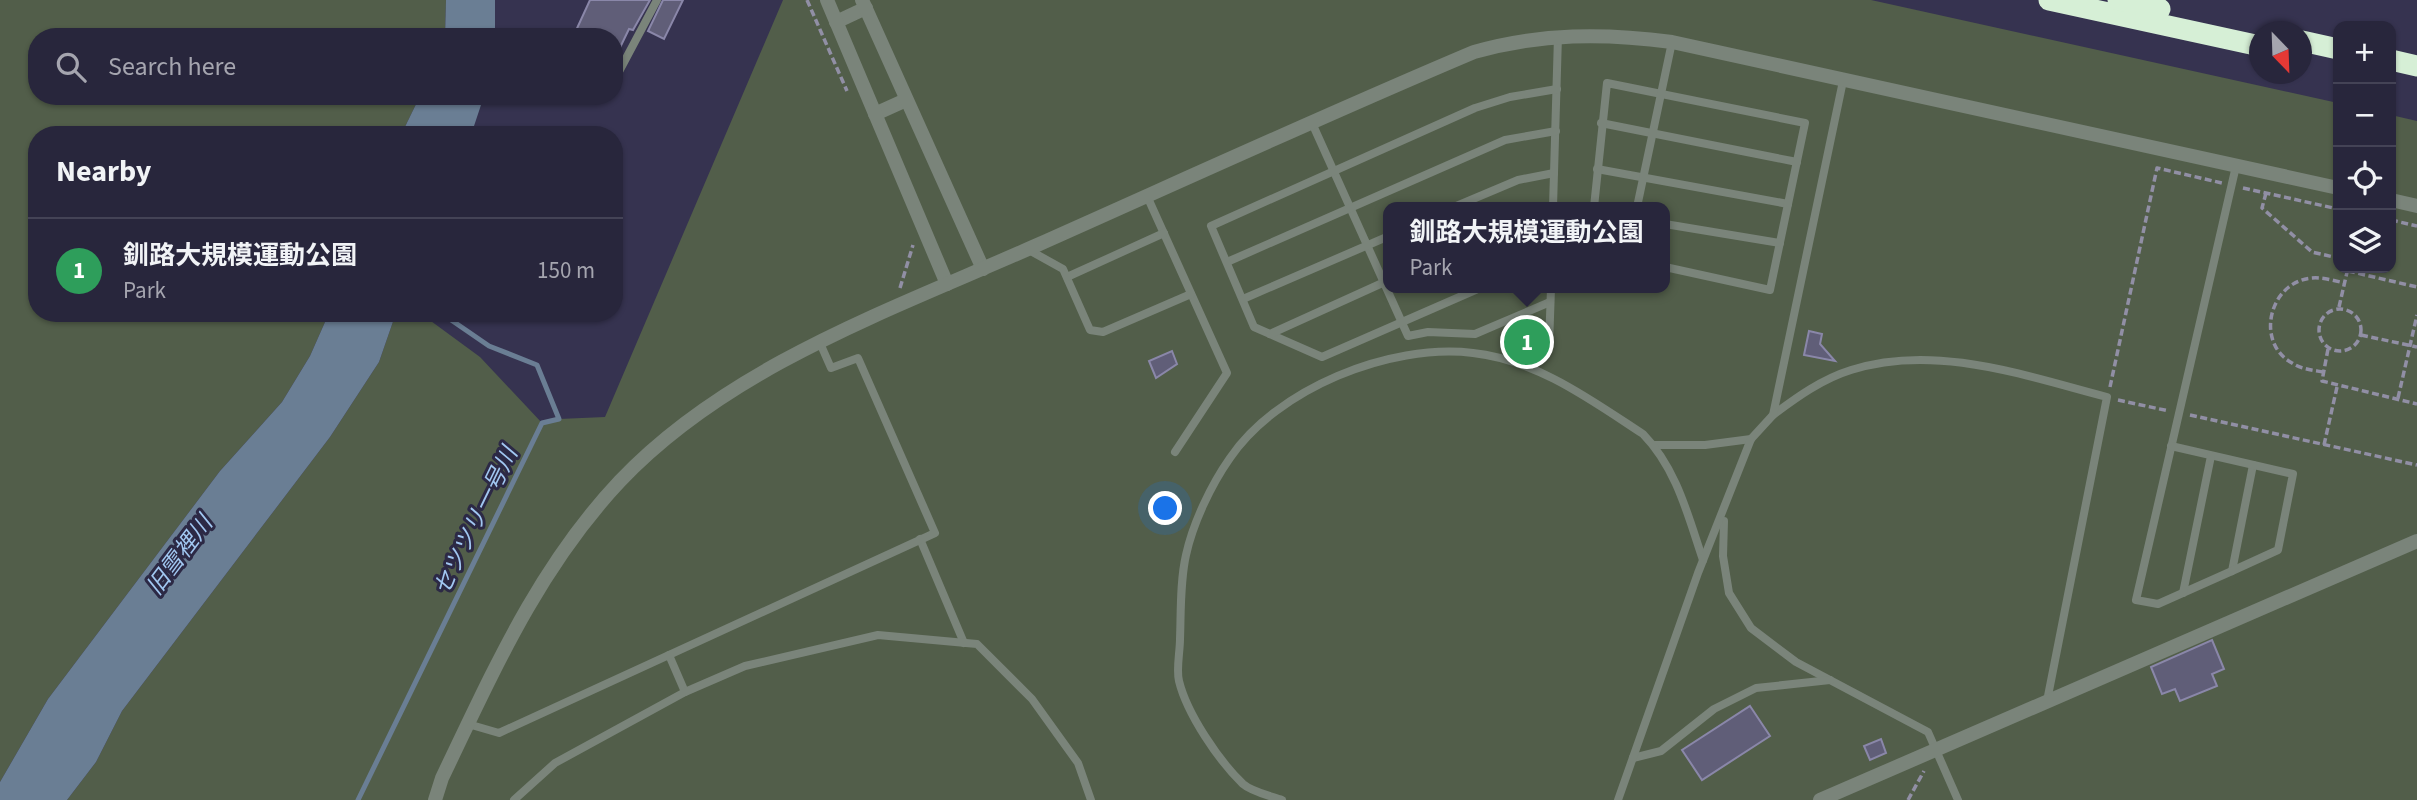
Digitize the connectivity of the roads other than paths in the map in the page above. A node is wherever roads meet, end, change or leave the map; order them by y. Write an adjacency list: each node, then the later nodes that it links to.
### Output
1 (657, 0): 16 (lane)
2 (827, 0): 6 (street)
3 (2049, 0): 11 (highway)
4 (2118, 0): 7 (highway)
5 (864, 4): 6 (street); 23 (street)
6 (836, 22): 24 (street)
7 (2249, 29)
8 (1558, 36): 9 (street); 21 (lane); 25 (street)
9 (1672, 42): 20 (street); 22 (lane)
10 (2312, 43): 12 (highway)
11 (2249, 44)
12 (2333, 48)
13 (2312, 57): 15 (highway)
14 (2396, 61): 17 (highway)
15 (2333, 62)
16 (623, 64)
17 (2417, 66)
18 (2396, 76): 19 (highway)
19 (2417, 80)
20 (1843, 81): 30 (street); 68 (lane)
21 (1557, 89): 27 (lane); 32 (lane)
22 (1662, 92): 26 (lane); 28 (lane); 29 (lane)
23 (906, 100): 24 (street); 53 (street)
24 (875, 114): 57 (street)
25 (1312, 122): 32 (lane); 36 (street)
26 (1601, 123): 28 (lane); 31 (lane)
27 (1556, 131): 33 (lane); 44 (lane)
28 (1653, 135): 29 (lane); 34 (lane)
29 (1797, 162): 42 (lane)
30 (2236, 166): 35 (street); 71 (lane)
31 (1597, 169): 34 (lane); 40 (lane)
32 (1334, 171): 44 (lane); 51 (lane)
33 (1554, 173): 38 (lane); 39 (lane)
34 (1644, 177): 41 (lane); 42 (lane)
35 (2333, 187)
36 (1147, 196): 46 (lane); 50 (street)
37 (2396, 201): 43 (street)
38 (1466, 202)
39 (1553, 202)
40 (1594, 202)
41 (1638, 202)
42 (1788, 204): 48 (lane)
43 (2417, 206)
44 (1350, 208): 49 (lane); 51 (lane)
45 (1670, 224): 48 (lane)
46 (1164, 233): 55 (lane); 61 (lane)
47 (1383, 239): 49 (lane)
48 (1780, 243): 52 (lane)
49 (1367, 246): 54 (lane); 62 (lane)
50 (1027, 249): 53 (street); 55 (lane)
51 (1227, 262): 62 (lane)
52 (1670, 268)
53 (983, 269): 57 (street)
54 (1383, 275)
55 (1067, 277): 61 (lane)
56 (1383, 282): 65 (lane)
57 (947, 284): 66 (street)
58 (1390, 293): 64 (lane)
59 (1468, 293): 64 (lane)
60 (1551, 293): 63 (lane)
61 (1192, 294): 72 (lane)
62 (1243, 299): 65 (lane)
63 (1550, 302): 64 (lane); 67 (lane)
64 (1401, 322): 65 (lane)
65 (1270, 334)
66 (820, 344): 76 (lane); 86 (street)
67 (1549, 346)
68 (1773, 415): 69 (lane); 85 (lane)
69 (1751, 439): 70 (lane); 75 (lane)
70 (1654, 445): 78 (lane); 92 (lane)
71 (2171, 446): 73 (lane); 80 (lane)
72 (1175, 452)
73 (2211, 456): 74 (lane); 80 (lane)
74 (2253, 465): 79 (lane); 79 (lane)
75 (1724, 515): 78 (lane); 83 (lane)
76 (920, 539): 81 (lane); 82 (lane)
77 (2417, 541): 85 (street)
78 (1703, 560): 88 (lane)
79 (2232, 571): 80 (lane)
80 (2183, 593)
81 (964, 643): 84 (lane); 91 (lane)
82 (669, 654): 84 (lane); 86 (lane)
83 (1830, 680): 87 (lane); 88 (lane)
84 (685, 692): 90 (lane)
85 (2047, 701): 87 (street)
86 (468, 724): 89 (street)
87 (1936, 749): 94 (street); 95 (lane)
88 (1633, 758): 93 (lane)
89 (435, 800)
90 (514, 800)
91 (1091, 800)
92 (1282, 800)
93 (1618, 800)
94 (1820, 800)
95 (1958, 800)

